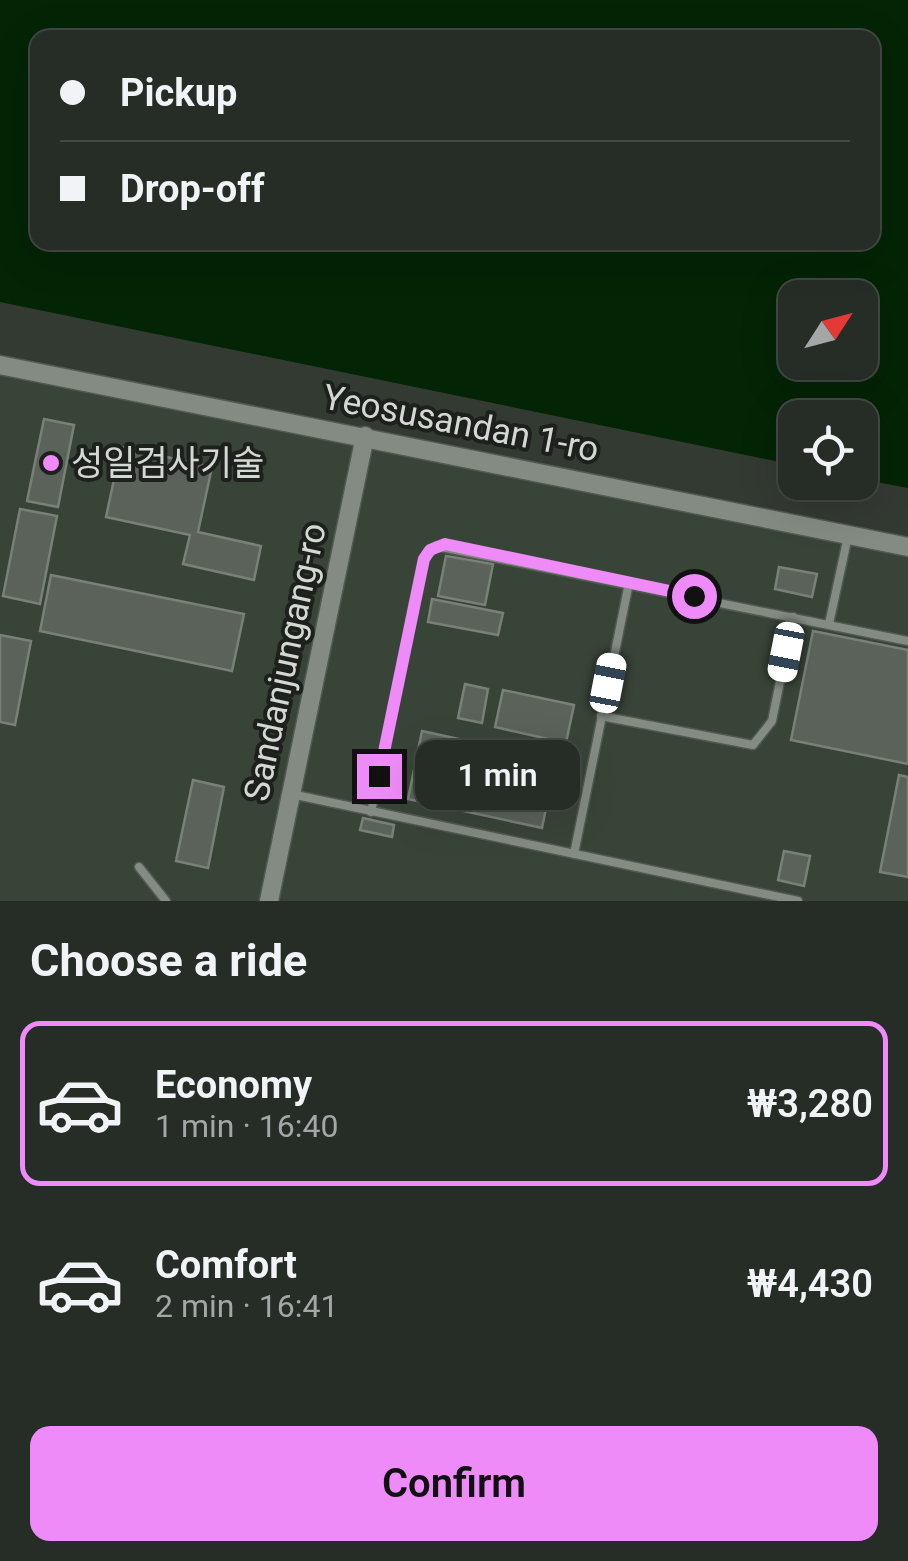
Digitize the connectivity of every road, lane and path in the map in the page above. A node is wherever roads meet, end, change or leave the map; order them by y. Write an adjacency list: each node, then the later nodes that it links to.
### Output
1 (0, 365): 2 (street, Yeosusandan 1-ro)
2 (365, 436): 3 (street, Yeosusandan 1-ro); 10 (street, Sandanjungang-ro)
3 (848, 535): 4 (street, Yeosusandan 1-ro); 7 (lane)
4 (908, 547)
5 (628, 582): 6 (lane); 9 (lane); 11 (lane)
6 (794, 617): 7 (lane); 9 (lane)
7 (829, 624): 8 (lane)
8 (908, 641)
9 (602, 716): 12 (lane)
10 (290, 794): 11 (lane); 15 (street, Sandanjungang-ro)
11 (372, 812): 12 (lane)
12 (574, 854): 16 (lane)
13 (140, 867): 14 (lane)
14 (166, 901)
15 (268, 901)
16 (798, 901)

